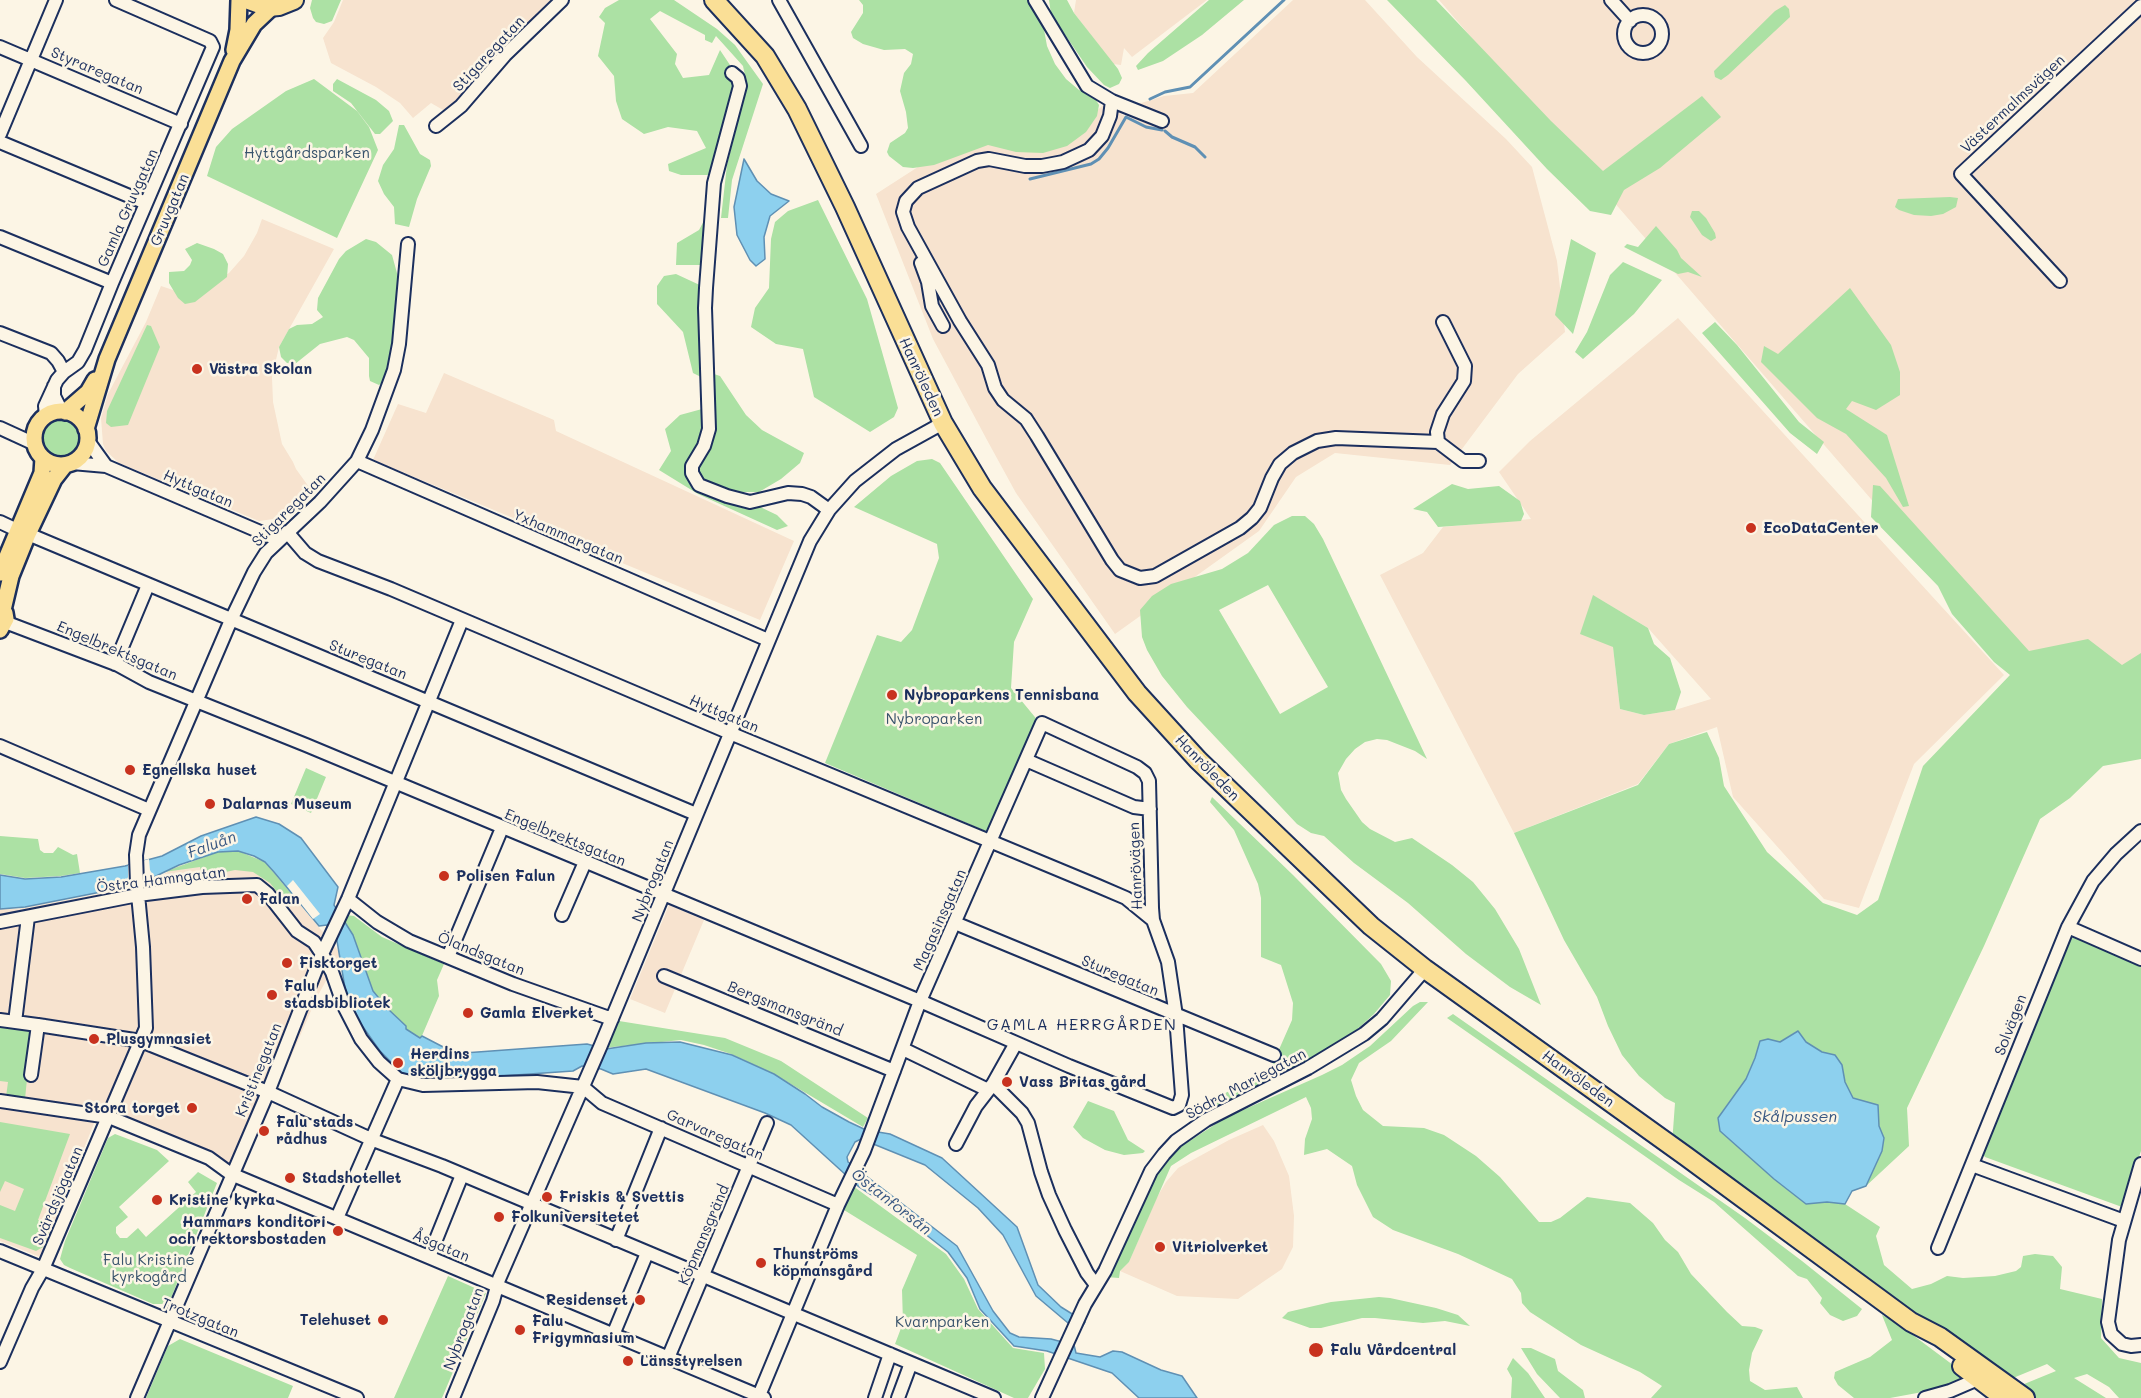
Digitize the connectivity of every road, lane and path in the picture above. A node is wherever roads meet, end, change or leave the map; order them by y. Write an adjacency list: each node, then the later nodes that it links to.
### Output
1 (56, 0): 17 (street)
2 (116, 0): 22 (street, Gamla Gruvgatan)
3 (239, 0): 18 (main road, Gruvgatan)
4 (249, 0): 13 (highway)
5 (294, 0): 13 (highway)
6 (562, 0): 23 (street, Stigaregatan)
7 (702, 0): 14 (highway, Hanröleden)
8 (714, 0): 14 (highway, Hanröleden)
9 (779, 0): 26 (street)
10 (1035, 0): 20 (street)
11 (1611, 0): 15 (street)
12 (2141, 6): 31 (street, Västermalmsvägen)
13 (272, 7): 18 (main road, Gruvgatan)
14 (728, 16): 41 (highway, Hanröleden)
15 (1630, 21)
16 (0, 47): 17 (street, Styraregatan)
17 (32, 60): 22 (street, Styraregatan); 24 (street)
18 (232, 61): 36 (main road, Gruvgatan)
19 (732, 73): 51 (street)
20 (1113, 101): 21 (street); 30 (street)
21 (1162, 121)
22 (181, 124): 27 (street, Gamla Gruvgatan)
23 (436, 126)
24 (0, 134)
25 (0, 142): 27 (street)
26 (861, 147)
27 (146, 203): 32 (street, Gamla Gruvgatan)
28 (0, 237): 32 (street)
29 (408, 244): 47 (street, Stigaregatan)
30 (926, 259): 34 (street); 44 (street)
31 (2060, 281)
32 (112, 283): 37 (street, Gamla Gruvgatan)
33 (1443, 322): 44 (street)
34 (944, 326)
35 (0, 333): 37 (street)
36 (107, 359): 39 (main road, Gruvgatan); 43 (main road, Gruvgatan)
37 (64, 372): 38 (street, Gamla Gruvgatan)
38 (54, 386): 39 (street); 40 (street, Gamla Gruvgatan)
39 (64, 412): 40 (main road); 43 (main road)
40 (46, 416): 45 (main road)
41 (943, 423): 51 (street, Nybrogatan); 88 (highway, Hanröleden)
42 (0, 428): 45 (street)
43 (87, 435): 49 (main road); 50 (street)
44 (1438, 442): 48 (street)
45 (35, 444): 46 (main road)
46 (43, 458): 49 (main road); 53 (main road)
47 (357, 461): 54 (street, Stigaregatan); 60 (street, Yxhammargatan)
48 (1479, 461)
49 (69, 464): 50 (street, Hyttgatan); 53 (main road)
50 (106, 466): 54 (street, Hyttgatan)
51 (829, 510): 60 (street, Nybrogatan)
52 (0, 522): 53 (street, Sturegatan)
53 (23, 532): 55 (main road); 56 (street, Sturegatan); 57 (main road)
54 (283, 536): 58 (street, Stigaregatan); 59 (street, Hyttgatan)
55 (0, 573)
56 (148, 585): 58 (street, Sturegatan); 61 (street)
57 (2, 617): 61 (street, Engelbrektsgatan)
58 (231, 620): 62 (street, Stigaregatan); 63 (street, Sturegatan)
59 (462, 620): 63 (street, Kristinegatan); 65 (street, Hyttgatan)
60 (768, 640): 65 (street, Nybrogatan)
61 (115, 664): 62 (street, Engelbrektsgatan)
62 (196, 701): 68 (street, Engelbrektsgatan); 70 (street, Stigaregatan)
63 (428, 701): 68 (street, Kristinegatan); 71 (street, Sturegatan)
64 (1042, 723): 67 (street, Magasinsgatan); 69 (street, Hanrövägen)
65 (729, 733): 71 (street, Nybrogatan); 74 (street, Hyttgatan)
66 (0, 746): 70 (street)
67 (1026, 760): 69 (street); 74 (street, Magasinsgatan)
68 (395, 784): 72 (street, Engelbrektsgatan); 78 (street, Kristinegatan)
69 (1150, 809): 81 (street, Hanrövägen)
70 (149, 810): 76 (street, Stigaregatan)
71 (696, 814): 77 (street, Nybrogatan)
72 (502, 828): 75 (street, Engelbrektsgatan); 86 (street)
73 (2141, 831): 84 (street, Solvägen)
74 (990, 842): 81 (street, Hyttgatan); 83 (street, Magasinsgatan)
75 (585, 862): 77 (street, Engelbrektsgatan); 79 (street)
76 (137, 889): 80 (street, Östra Hamngatan); 85 (street, Östra Hamngatan); 96 (street, Stigaregatan)
77 (663, 895): 90 (street, Engelbrektsgatan); 92 (street, Nybrogatan)
78 (348, 899): 85 (street, Kristinegatan); 86 (street, Ölandsgatan)
79 (562, 915)
80 (28, 917): 82 (street, Östra Hamngatan); 94 (street)
81 (1154, 920): 91 (street, Hanrövägen)
82 (0, 922)
83 (955, 923): 90 (street, Magasinsgatan); 91 (street, Sturegatan)
84 (2068, 927): 87 (street); 111 (street, Solvägen)
85 (322, 954): 100 (street, Östra Hamngatan); 103 (street, Kristinegatan)
86 (448, 957): 92 (street, Ölandsgatan)
87 (2141, 959)
88 (1425, 969): 126 (street, Södra Mariegatan); 130 (highway, Hanröleden)
89 (663, 976): 99 (street, Bergsmansgränd)
90 (920, 1001): 95 (street, Engelbrektsgatan); 97 (street, Magasinsgatan)
91 (1176, 1016): 98 (street, Sturegatan); 104 (street, Hanrövägen)
92 (612, 1018): 101 (street, Nybrogatan)
93 (0, 1020): 94 (street)
94 (15, 1022): 96 (street)
95 (1016, 1043): 102 (street); 104 (street, Engelbrektsgatan)
96 (140, 1045): 103 (street); 105 (street, Svärdsjögatan)
97 (903, 1049): 99 (street, Magasinsgatan); 102 (street)
98 (1274, 1055)
99 (894, 1071): 116 (street, Magasinsgatan)
100 (398, 1079): 101 (street); 108 (street)
101 (584, 1087): 107 (street, Garvaregatan); 115 (street, Nybrogatan)
102 (991, 1087): 109 (street); 126 (street)
103 (267, 1094): 108 (street); 113 (street, Kristinegatan)
104 (1179, 1105)
105 (109, 1117): 105 (street, Åsgatan); 113 (street, Åsgatan); 124 (street, Svärdsjögatan)
106 (767, 1123): 112 (street, Köpmansgränd)
107 (661, 1128): 112 (street, Garvaregatan); 119 (street)
108 (367, 1137): 114 (street); 117 (street)
109 (956, 1144)
110 (2141, 1164): 118 (street)
111 (1972, 1165): 118 (street); 120 (street, Solvägen)
112 (749, 1167): 116 (street, Garvaregatan); 125 (street, Köpmansgränd)
113 (231, 1174): 117 (street, Åsgatan); 129 (street, Kristinegatan)
114 (462, 1175): 115 (street); 123 (street)
115 (531, 1205): 119 (street); 127 (street, Nybrogatan)
116 (838, 1205): 128 (street)
117 (337, 1218): 123 (street, Åsgatan)
118 (2124, 1221): 132 (street)
119 (616, 1240): 122 (street)
120 (1938, 1248)
121 (0, 1251): 124 (street, Trotzgatan)
122 (647, 1253): 125 (street); 131 (street); 131 (street)
123 (429, 1257): 127 (street, Åsgatan)
124 (43, 1269): 129 (street, Trotzgatan); 135 (street, Svärdsjögatan)
125 (703, 1276): 128 (street); 134 (street, Köpmansgränd)
126 (1096, 1285): 146 (street, Södra Mariegatan)
127 (496, 1286): 131 (street, Åsgatan); 142 (street, Nybrogatan)
128 (794, 1314): 133 (street); 139 (street)
129 (169, 1322): 138 (street, Trotzgatan); 140 (street, Kristinegatan)
130 (1911, 1322): 137 (highway, Hanröleden); 149 (highway, Hanröleden)
131 (614, 1335): 134 (street, Åsgatan)
132 (2141, 1345)
133 (892, 1355): 136 (street); 143 (street)
134 (668, 1358): 139 (street, Åsgatan)
135 (0, 1362)
136 (910, 1363): 144 (street); 145 (street)
137 (1978, 1379): 147 (street); 148 (highway, Hanröleden)
138 (329, 1393): 141 (street, Trotzgatan)
139 (760, 1397)
140 (137, 1398)
141 (357, 1398)
142 (453, 1398)
143 (875, 1398)
144 (898, 1398)
145 (994, 1398)
146 (1042, 1398)
147 (1925, 1398)
148 (2004, 1398)
149 (2025, 1398)

